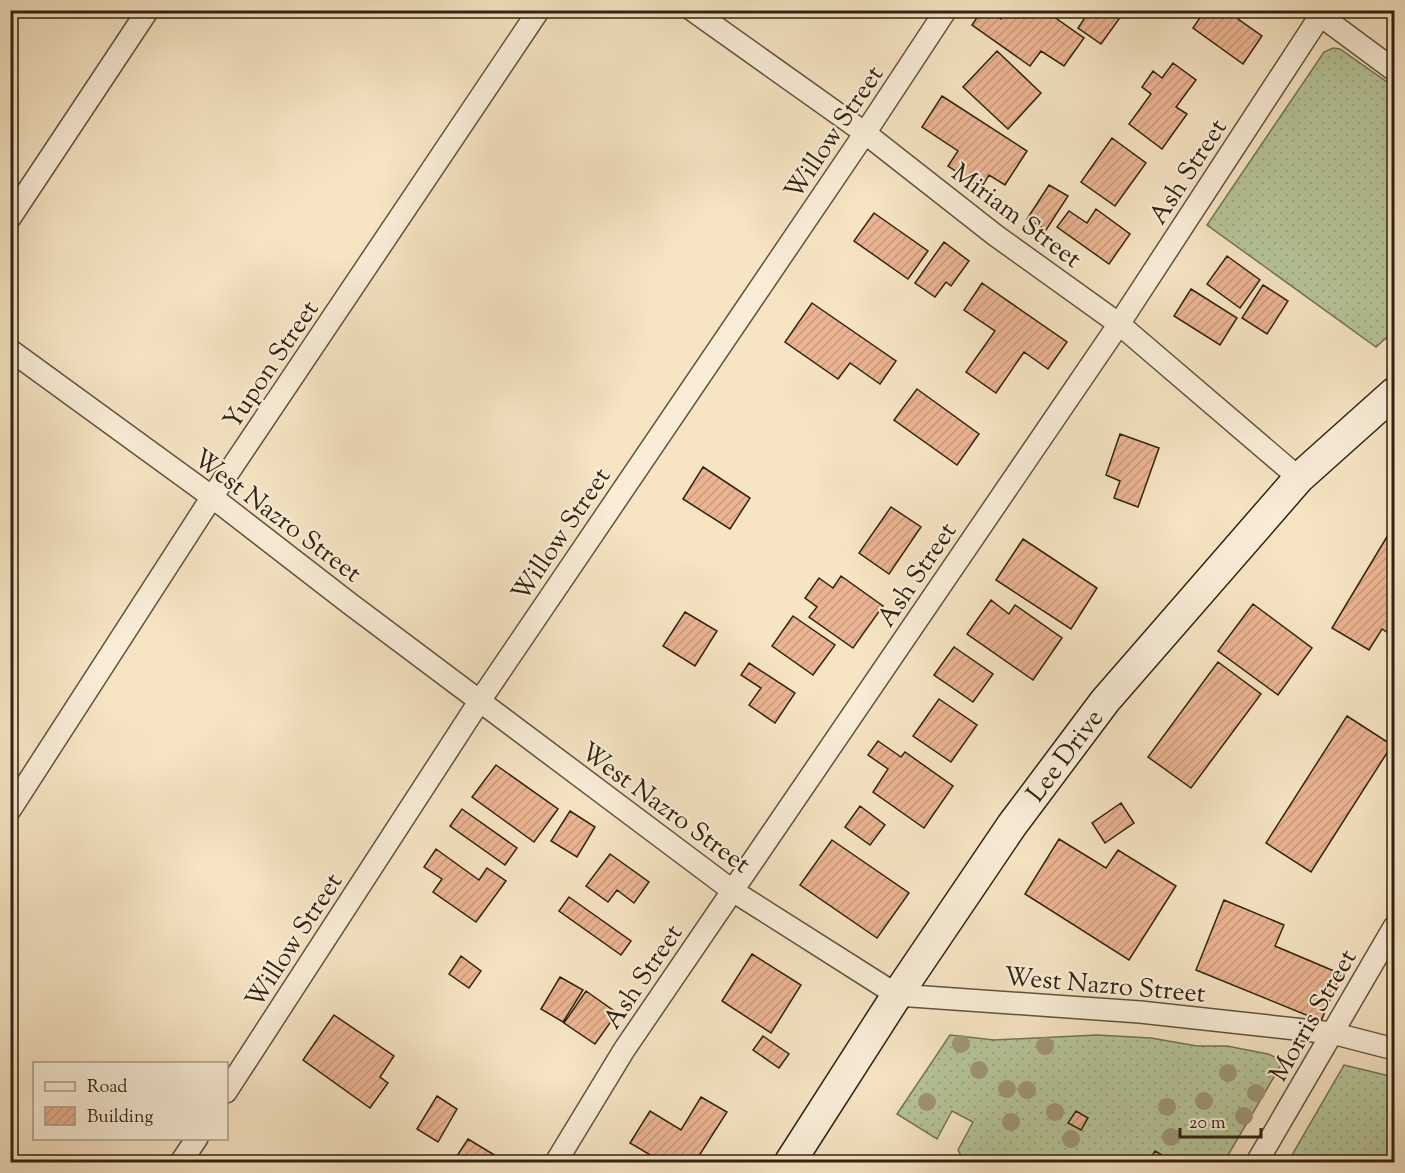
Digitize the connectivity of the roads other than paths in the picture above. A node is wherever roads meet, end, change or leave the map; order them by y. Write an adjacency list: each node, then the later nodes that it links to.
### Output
1 (148, 10): 8 (street)
2 (538, 10): 13 (street, Yupon Street)
3 (692, 10): 7 (street, Miriam Street)
4 (946, 10): 7 (street, Willow Street)
5 (1317, 13): 6 (street); 9 (street, Ash Street)
6 (1395, 70)
7 (865, 134): 9 (street, Miriam Street); 14 (street, Willow Street)
8 (10, 218)
9 (1119, 324): 12 (street, Miriam Street); 16 (street, Ash Street)
10 (10, 350): 13 (street, West Nazro Street)
11 (1395, 393): 12 (main road, Lee Drive)
12 (1299, 478): 18 (main road, Lee Drive)
13 (212, 497): 14 (street, West Nazro Street); 15 (street, Yupon Street)
14 (479, 702): 16 (street, West Nazro Street); 21 (street, Willow Street)
15 (10, 810)
16 (733, 891): 18 (street, West Nazro Street); 24 (street, Ash Street)
17 (1395, 927): 19 (street, Morris Street)
18 (897, 995): 19 (street, West Nazro Street); 25 (main road, Lee Drive)
19 (1332, 1033): 20 (street, West Nazro Street); 26 (street, Morris Street)
20 (1395, 1049)
21 (228, 1089)
22 (196, 1140): 23 (street)
23 (181, 1162)
24 (556, 1162)
25 (790, 1162)
26 (1257, 1162)

